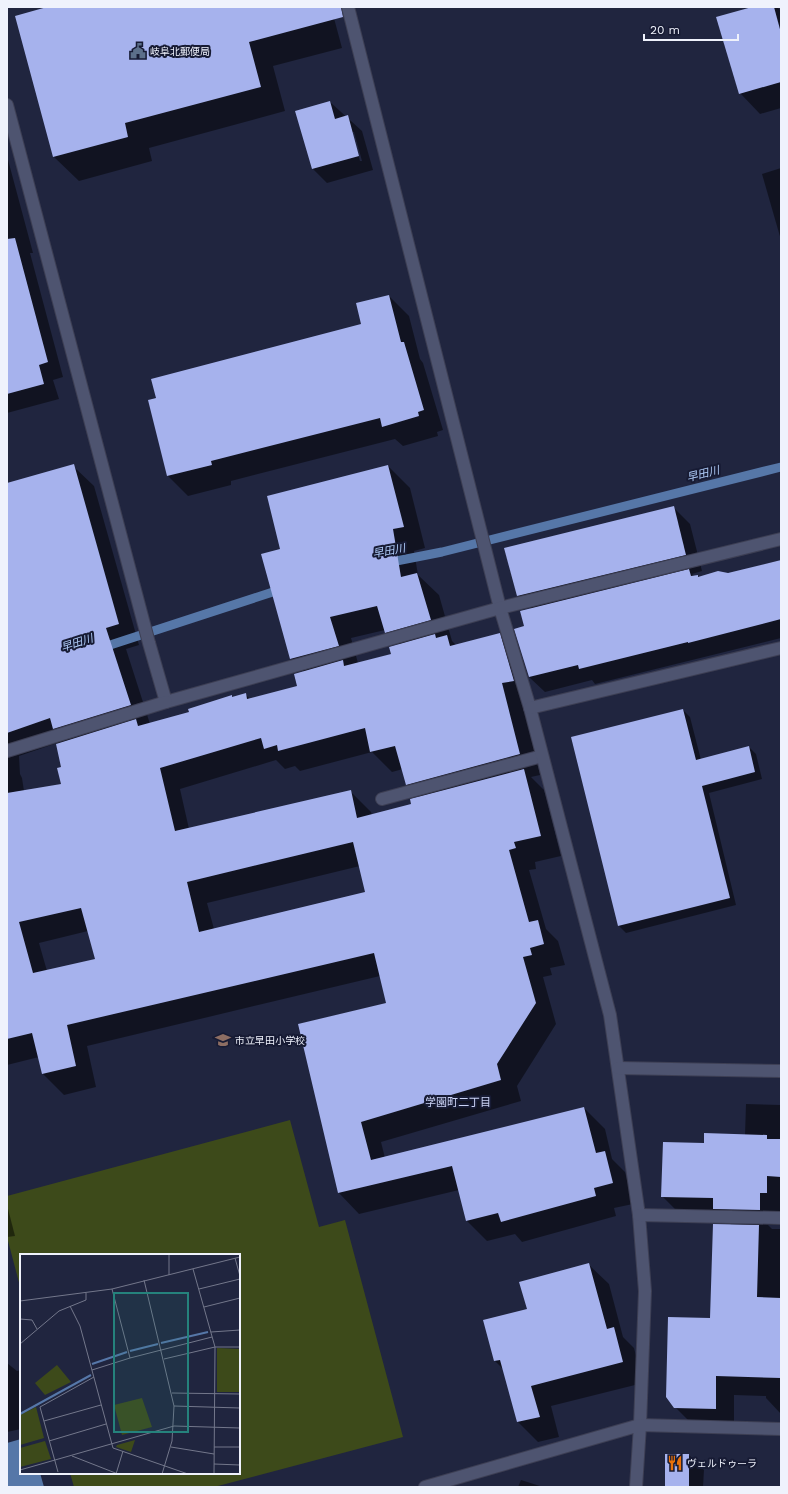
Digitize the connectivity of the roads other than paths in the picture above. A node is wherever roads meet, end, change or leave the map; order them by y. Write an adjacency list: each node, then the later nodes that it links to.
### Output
1 (348, 7): 4 (street)
2 (7, 105): 6 (street)
3 (781, 539): 4 (street)
4 (500, 608): 6 (street); 7 (street)
5 (781, 648): 7 (street)
6 (166, 702): 8 (street)
7 (530, 708): 9 (street)
8 (7, 751)
9 (542, 756): 10 (street); 11 (street)
10 (382, 799)
11 (618, 1068): 12 (street); 13 (street)
12 (781, 1071)
13 (639, 1215): 14 (street); 15 (street)
14 (781, 1218)
15 (640, 1425): 16 (street); 17 (street); 18 (street)
16 (781, 1429)
17 (425, 1487)
18 (636, 1487)

